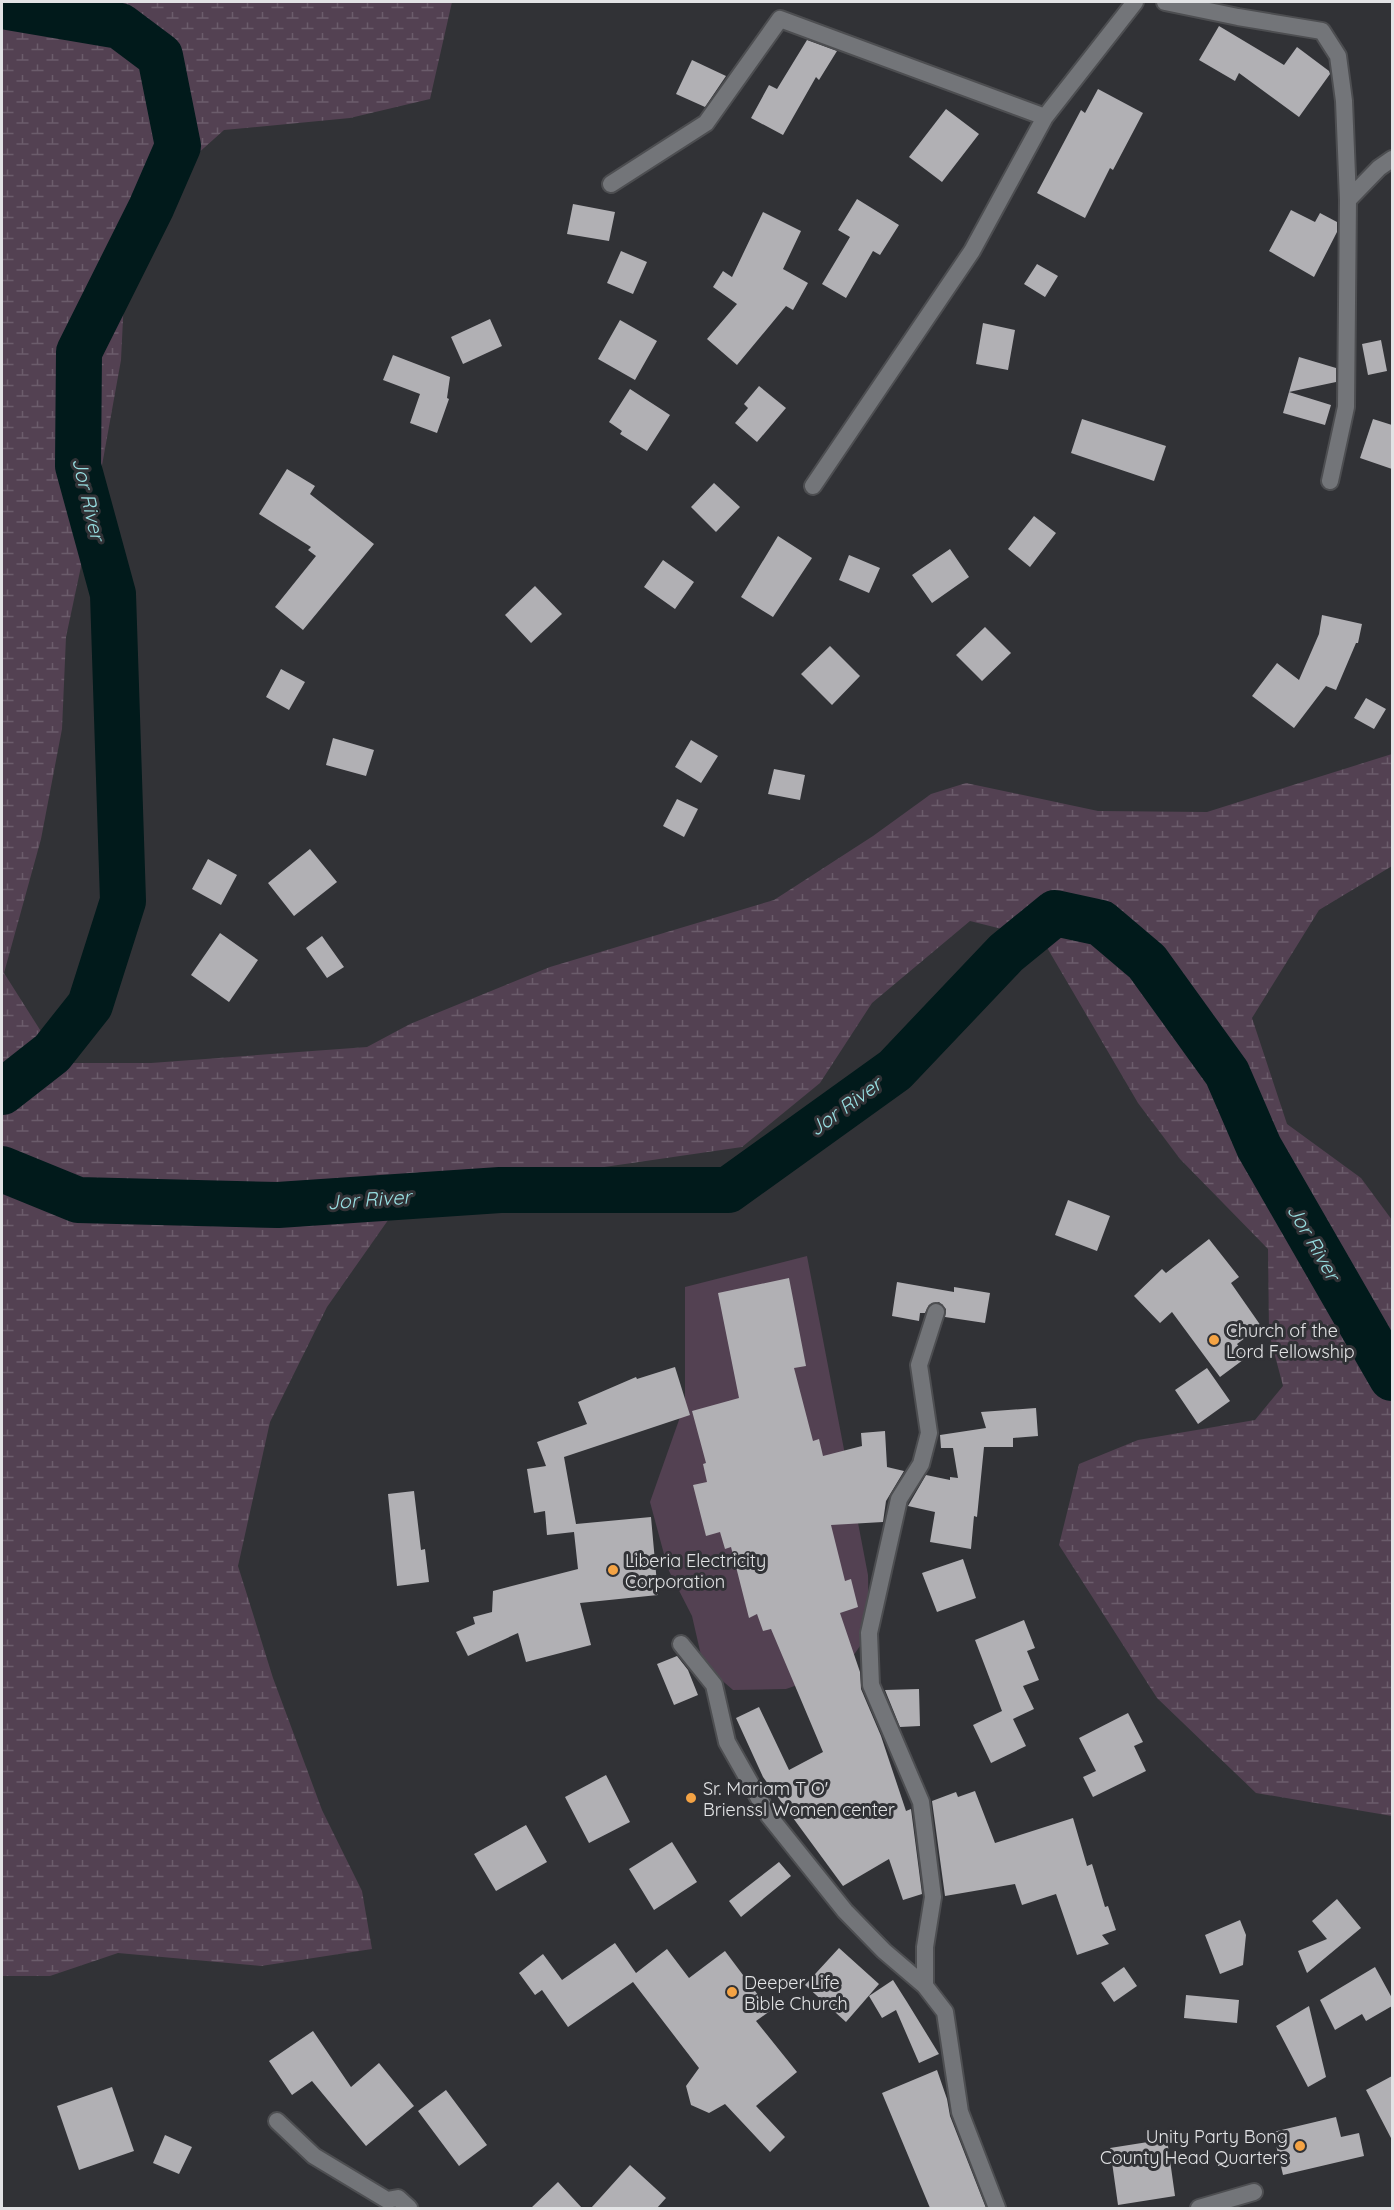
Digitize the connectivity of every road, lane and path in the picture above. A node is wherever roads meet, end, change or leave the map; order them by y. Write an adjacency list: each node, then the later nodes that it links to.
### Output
1 (1135, 2): 3 (street)
2 (1165, 2): 6 (street)
3 (1045, 117): 5 (street); 8 (street)
4 (1392, 159): 6 (street)
5 (610, 184)
6 (1348, 200): 7 (street)
7 (1330, 481)
8 (813, 486)
9 (936, 1312): 11 (street)
10 (681, 1644): 11 (street)
11 (925, 1986): 15 (street)
12 (277, 2121): 14 (street)
13 (1254, 2192): 16 (street)
14 (409, 2208)
15 (997, 2208)
16 (1198, 2208)

